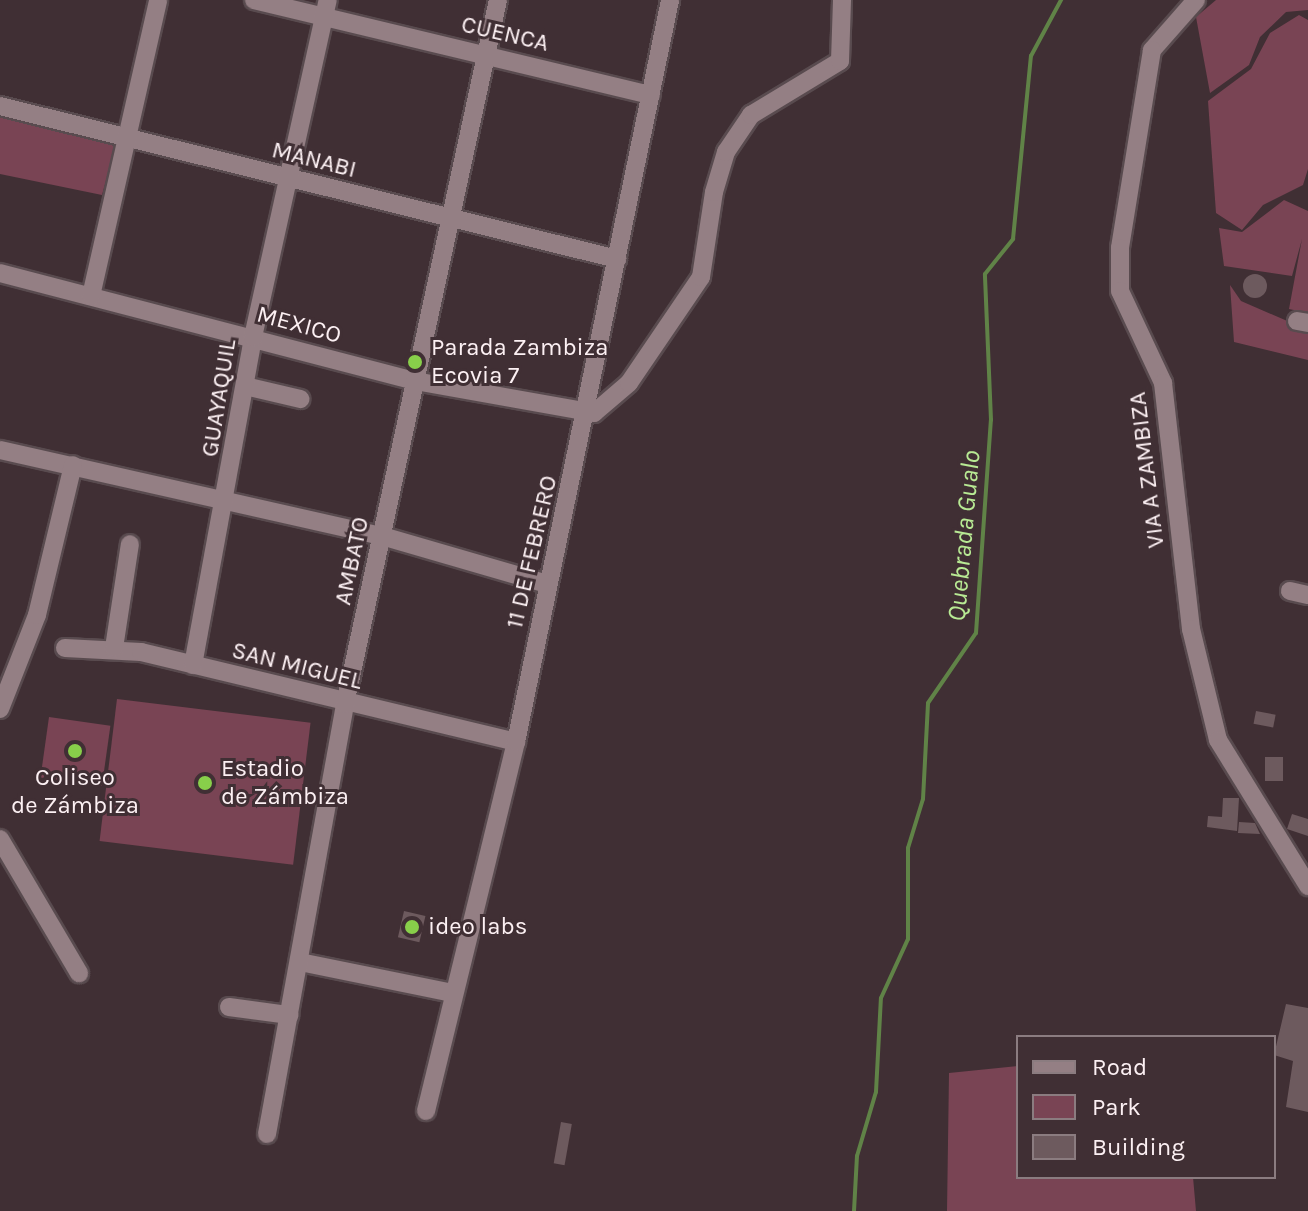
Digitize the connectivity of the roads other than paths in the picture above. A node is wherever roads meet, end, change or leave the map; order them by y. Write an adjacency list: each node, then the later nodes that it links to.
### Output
1 (158, 0): 11 (street)
2 (254, 0): 7 (street, CUENCA)
3 (498, 0): 8 (street, AMBATO)
4 (670, 0): 9 (street, 11 DE FEBRERO)
5 (842, 0): 21 (street)
6 (1196, 0): 35 (street, VIA A ZAMBIZA)
7 (326, 9): 8 (street, CUENCA); 12 (street, GUAYAQUIL)
8 (487, 54): 9 (street, CUENCA); 13 (street, AMBATO)
9 (651, 95): 14 (street, 11 DE FEBRERO)
10 (0, 106): 11 (street, MANABI)
11 (124, 134): 12 (street, MANABI); 16 (street)
12 (291, 179): 13 (street, MANABI); 17 (street, GUAYAQUIL)
13 (450, 218): 14 (street, MANABI); 18 (street, AMBATO)
14 (617, 259): 21 (street, 11 DE FEBRERO)
15 (0, 273): 16 (street, MEXICO)
16 (91, 296): 17 (street, MEXICO)
17 (253, 337): 18 (street, MEXICO); 19 (street, GUAYAQUIL)
18 (415, 381): 21 (street, MEXICO); 25 (street, AMBATO)
19 (245, 386): 20 (street); 24 (street, GUAYAQUIL)
20 (300, 399)
21 (588, 413): 27 (street, 11 DE FEBRERO)
22 (0, 450): 23 (street)
23 (73, 465): 24 (street); 32 (street)
24 (226, 502): 25 (street); 30 (street, GUAYAQUIL)
25 (382, 536): 27 (street); 31 (street, AMBATO)
26 (130, 544): 29 (street)
27 (547, 584): 33 (street, 11 DE FEBRERO)
28 (65, 648): 29 (street, SAN MIGUEL)
29 (114, 648): 30 (street, SAN MIGUEL)
30 (193, 665): 31 (street, SAN MIGUEL)
31 (345, 704): 33 (street, SAN MIGUEL); 36 (street, AMBATO)
32 (0, 709)
33 (516, 742): 38 (street, 11 DE FEBRERO)
34 (0, 839): 37 (street)
35 (1308, 886)
36 (300, 962): 38 (street); 40 (street, AMBATO)
37 (79, 973)
38 (452, 993): 41 (street, 11 DE FEBRERO)
39 (229, 1007): 40 (street)
40 (289, 1015): 42 (street, AMBATO)
41 (426, 1111)
42 (267, 1134)

